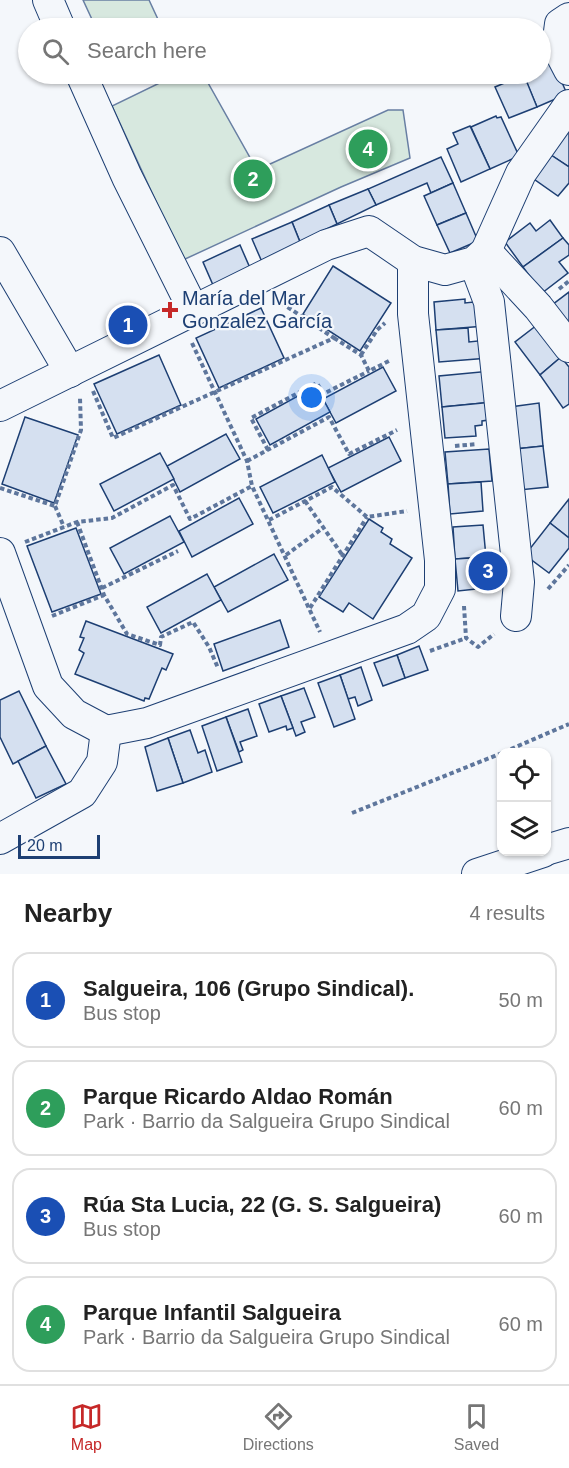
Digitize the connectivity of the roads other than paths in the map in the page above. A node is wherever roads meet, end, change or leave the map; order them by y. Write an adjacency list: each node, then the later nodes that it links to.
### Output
1 (48, 0): 2 (street)
2 (56, 18)
3 (569, 18): 4 (street)
4 (569, 70)
5 (85, 84): 10 (street)
6 (569, 105): 8 (street)
7 (0, 252): 12 (street)
8 (480, 257): 9 (street); 11 (street); 15 (street)
9 (413, 261): 10 (street); 16 (street)
10 (191, 323): 12 (street)
11 (569, 347)
12 (80, 384): 13 (street)
13 (0, 406)
14 (11, 548): 16 (street)
15 (516, 616)
16 (106, 731): 17 (street)
17 (0, 838)
18 (569, 843): 19 (street)
19 (551, 849)
20 (530, 856): 21 (street)
21 (477, 874)

